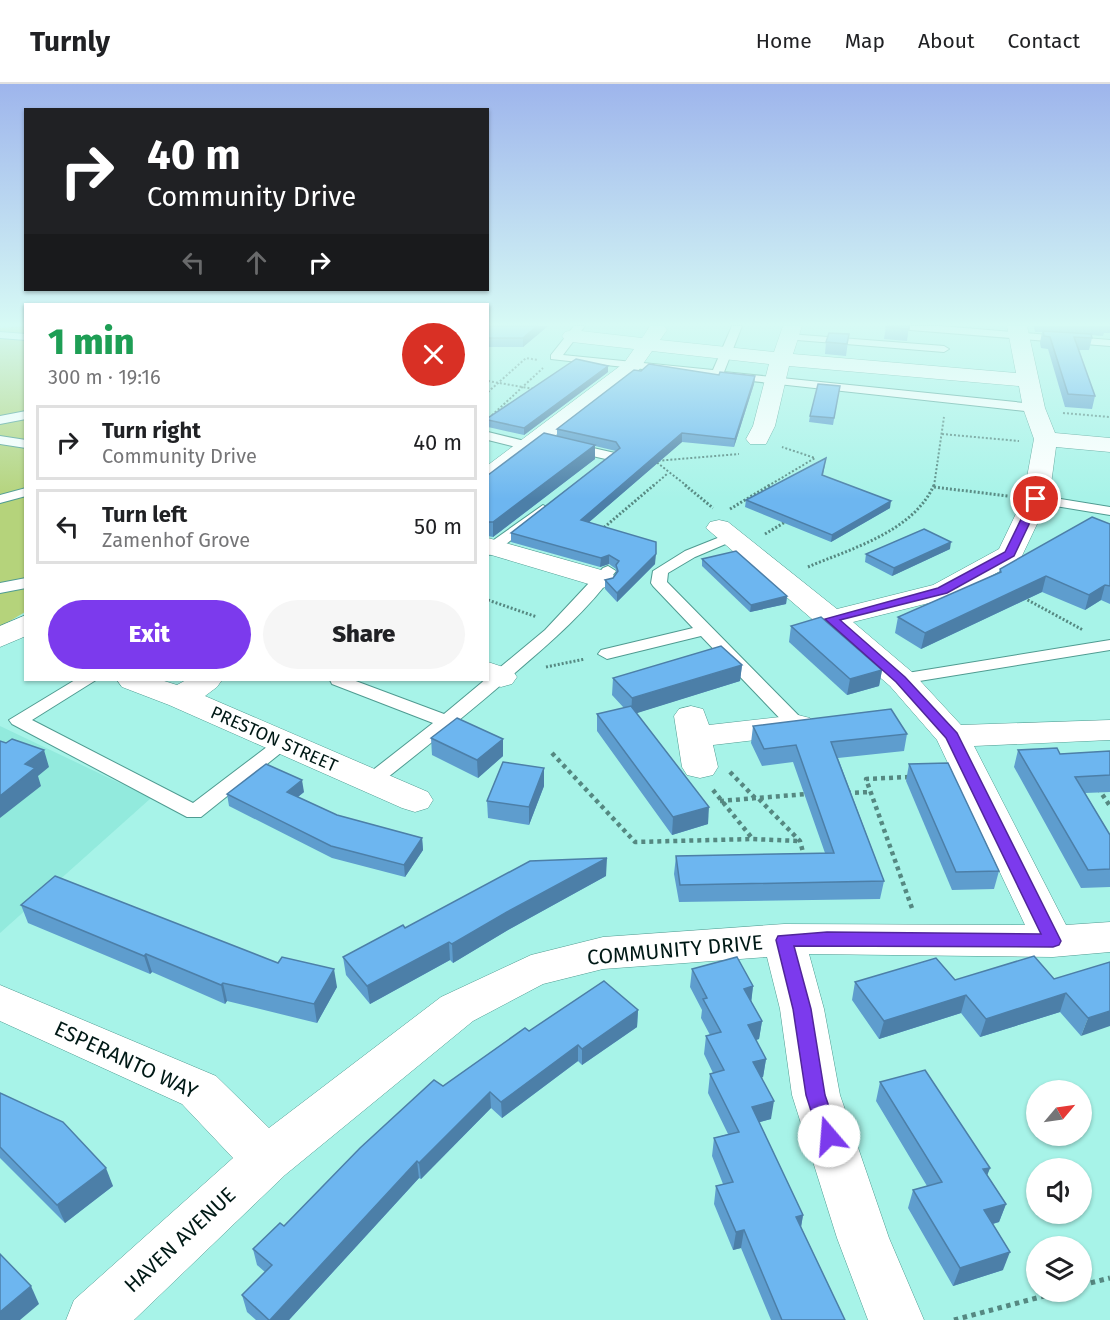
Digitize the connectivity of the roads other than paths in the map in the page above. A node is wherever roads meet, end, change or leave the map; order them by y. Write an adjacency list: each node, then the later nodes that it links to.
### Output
1 (609, 384): 12 (street)
2 (772, 384): 9 (street)
3 (799, 384): 5 (lane)
4 (1029, 384): 5 (street)
5 (1035, 409): 11 (street)
6 (24, 415): 7 (lane)
7 (0, 420)
8 (489, 436): 12 (lane)
9 (758, 439)
10 (0, 440): 13 (lane)
11 (1046, 441): 14 (street); 20 (street)
12 (533, 443): 15 (lane); 16 (street)
13 (24, 444)
14 (1110, 445)
15 (592, 470)
16 (489, 475)
17 (24, 493): 19 (lane)
18 (556, 498): 23 (lane)
19 (0, 499)
20 (1036, 499): 21 (lane); 27 (street)
21 (1110, 511)
22 (728, 527): 27 (street); 28 (lane)
23 (489, 548): 24 (street)
24 (605, 575): 31 (lane)
25 (24, 583): 26 (lane)
26 (0, 588)
27 (831, 619): 32 (street)
28 (703, 630): 30 (lane); 42 (lane)
29 (1110, 645): 32 (lane)
30 (607, 654)
31 (494, 674)
32 (901, 679): 38 (street)
33 (85, 681): 46 (lane)
34 (140, 681): 37 (street, PRESTON STREET)
35 (341, 681): 41 (lane)
36 (487, 681): 41 (lane)
37 (194, 689): 46 (street, PRESTON STREET)
38 (929, 709): 39 (street); 44 (street)
39 (886, 714)
40 (831, 721): 42 (street)
41 (447, 722): 47 (lane)
42 (797, 725): 45 (street)
43 (1110, 730): 44 (street)
44 (952, 736): 51 (street)
45 (695, 740)
46 (283, 744): 47 (street, PRESTON STREET)
47 (371, 781): 48 (street, PRESTON STREET)
48 (415, 800)
49 (1110, 937): 51 (street, COMMUNITY DRIVE)
50 (784, 940): 51 (street, COMMUNITY DRIVE); 53 (street, COMMUNITY DRIVE); 55 (street)
51 (1053, 941)
52 (0, 1002): 53 (street, ESPERANTO WAY)
53 (267, 1159): 54 (street, HAVEN AVENUE)
54 (115, 1313)
55 (896, 1320)

